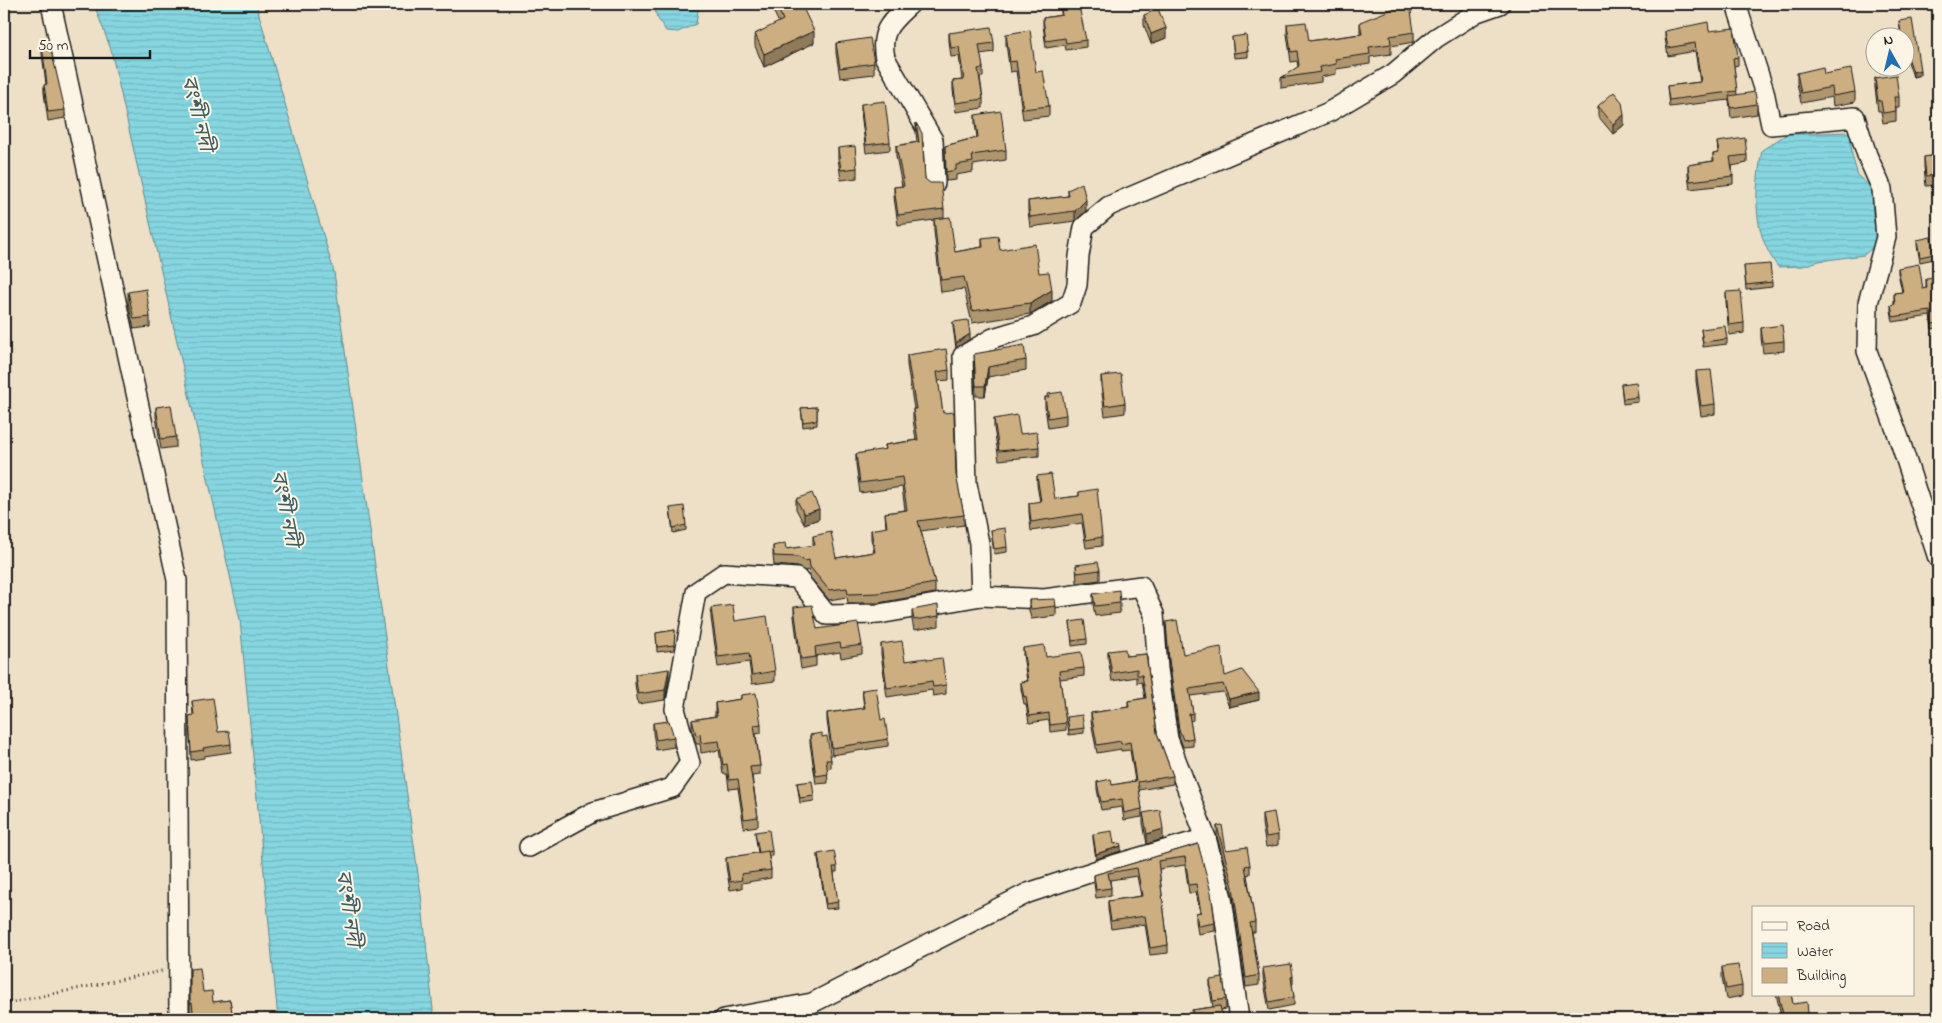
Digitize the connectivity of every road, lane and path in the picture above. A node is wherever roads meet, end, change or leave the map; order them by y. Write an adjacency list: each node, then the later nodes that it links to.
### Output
1 (51, 4): 10 (street)
2 (910, 4): 5 (street)
3 (1500, 4): 7 (street)
4 (1736, 4): 6 (street)
5 (936, 183)
6 (1938, 558)
7 (981, 596): 8 (street); 9 (street)
8 (1206, 838): 13 (street); 14 (street)
9 (529, 847)
10 (179, 967): 11 (path); 12 (street)
11 (4, 1004)
12 (180, 1019)
13 (724, 1019)
14 (1239, 1019)

